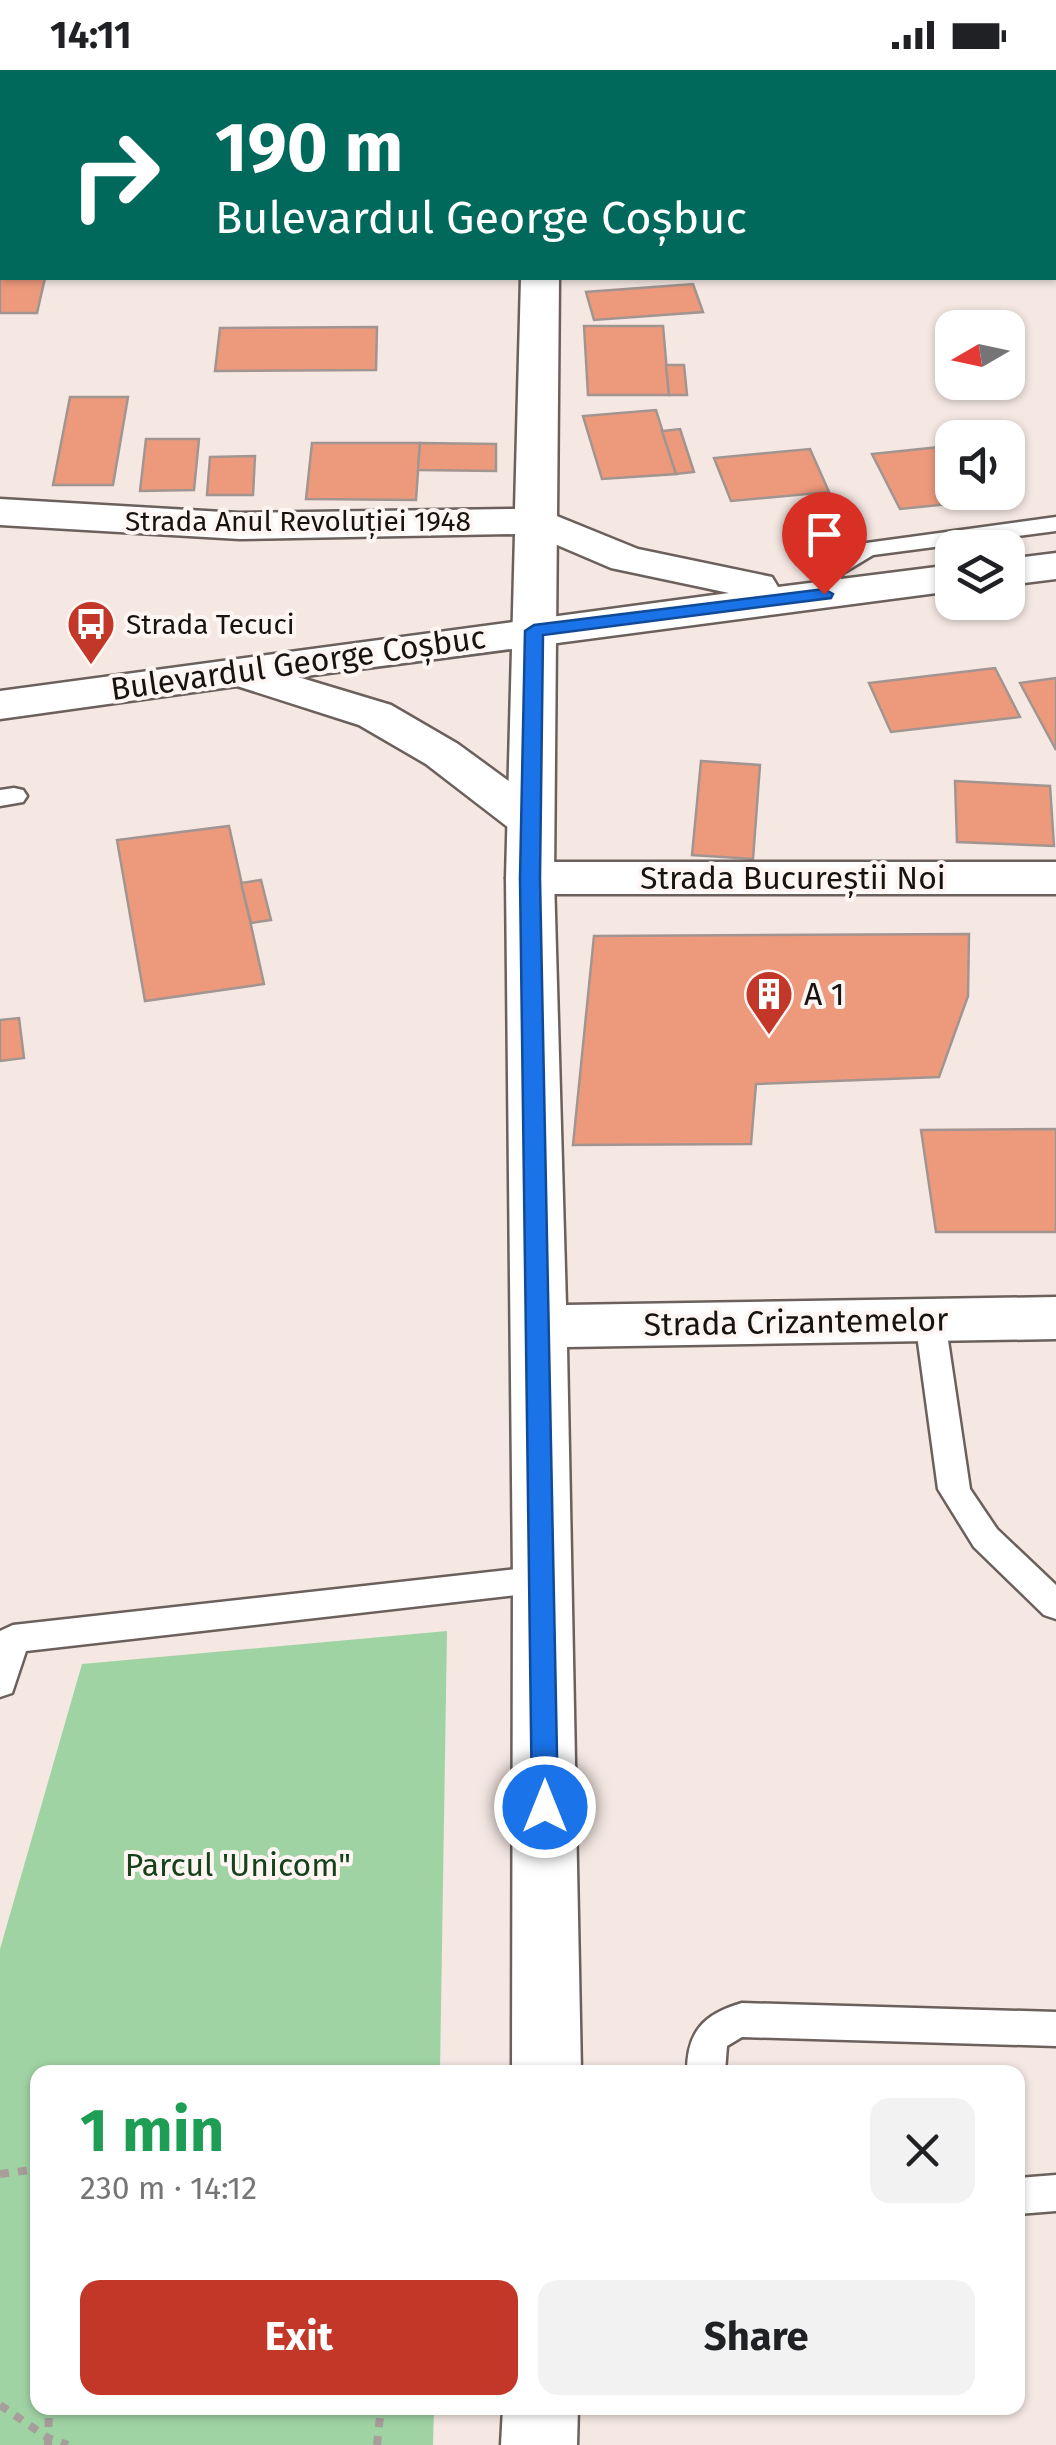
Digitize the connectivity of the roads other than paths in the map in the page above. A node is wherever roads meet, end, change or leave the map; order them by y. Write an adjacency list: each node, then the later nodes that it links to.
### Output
1 (540, 280): 3 (main road)
2 (0, 512): 3 (main road, Strada Anul Revoluției 1948)
3 (536, 521): 8 (main road); 9 (main road)
4 (1056, 524): 8 (lane)
5 (1056, 566): 6 (main road)
6 (1025, 570)
7 (935, 580): 8 (main road, Bulevardul George Coșbuc)
8 (824, 594): 9 (main road, Bulevardul George Coșbuc)
9 (534, 631): 10 (main road, Bulevardul George Coșbuc); 12 (main road)
10 (237, 673): 11 (main road, Bulevardul George Coșbuc); 12 (main road)
11 (0, 704)
12 (530, 820): 13 (main road)
13 (530, 878): 14 (main road, Strada Bucureștii Noi); 17 (main road)
14 (1056, 878)
15 (1056, 1318): 16 (main road, Strada Crizantemelor)
16 (930, 1320): 17 (main road, Strada Crizantemelor); 19 (lane)
17 (536, 1326): 18 (main road)
18 (543, 1579): 20 (lane); 22 (main road)
19 (1056, 1606)
20 (0, 1683)
21 (1056, 2029): 23 (lane)
22 (547, 2065)
23 (706, 2065)
24 (1056, 2194): 25 (lane)
25 (1025, 2196)
26 (541, 2415): 27 (main road)
27 (539, 2445)

